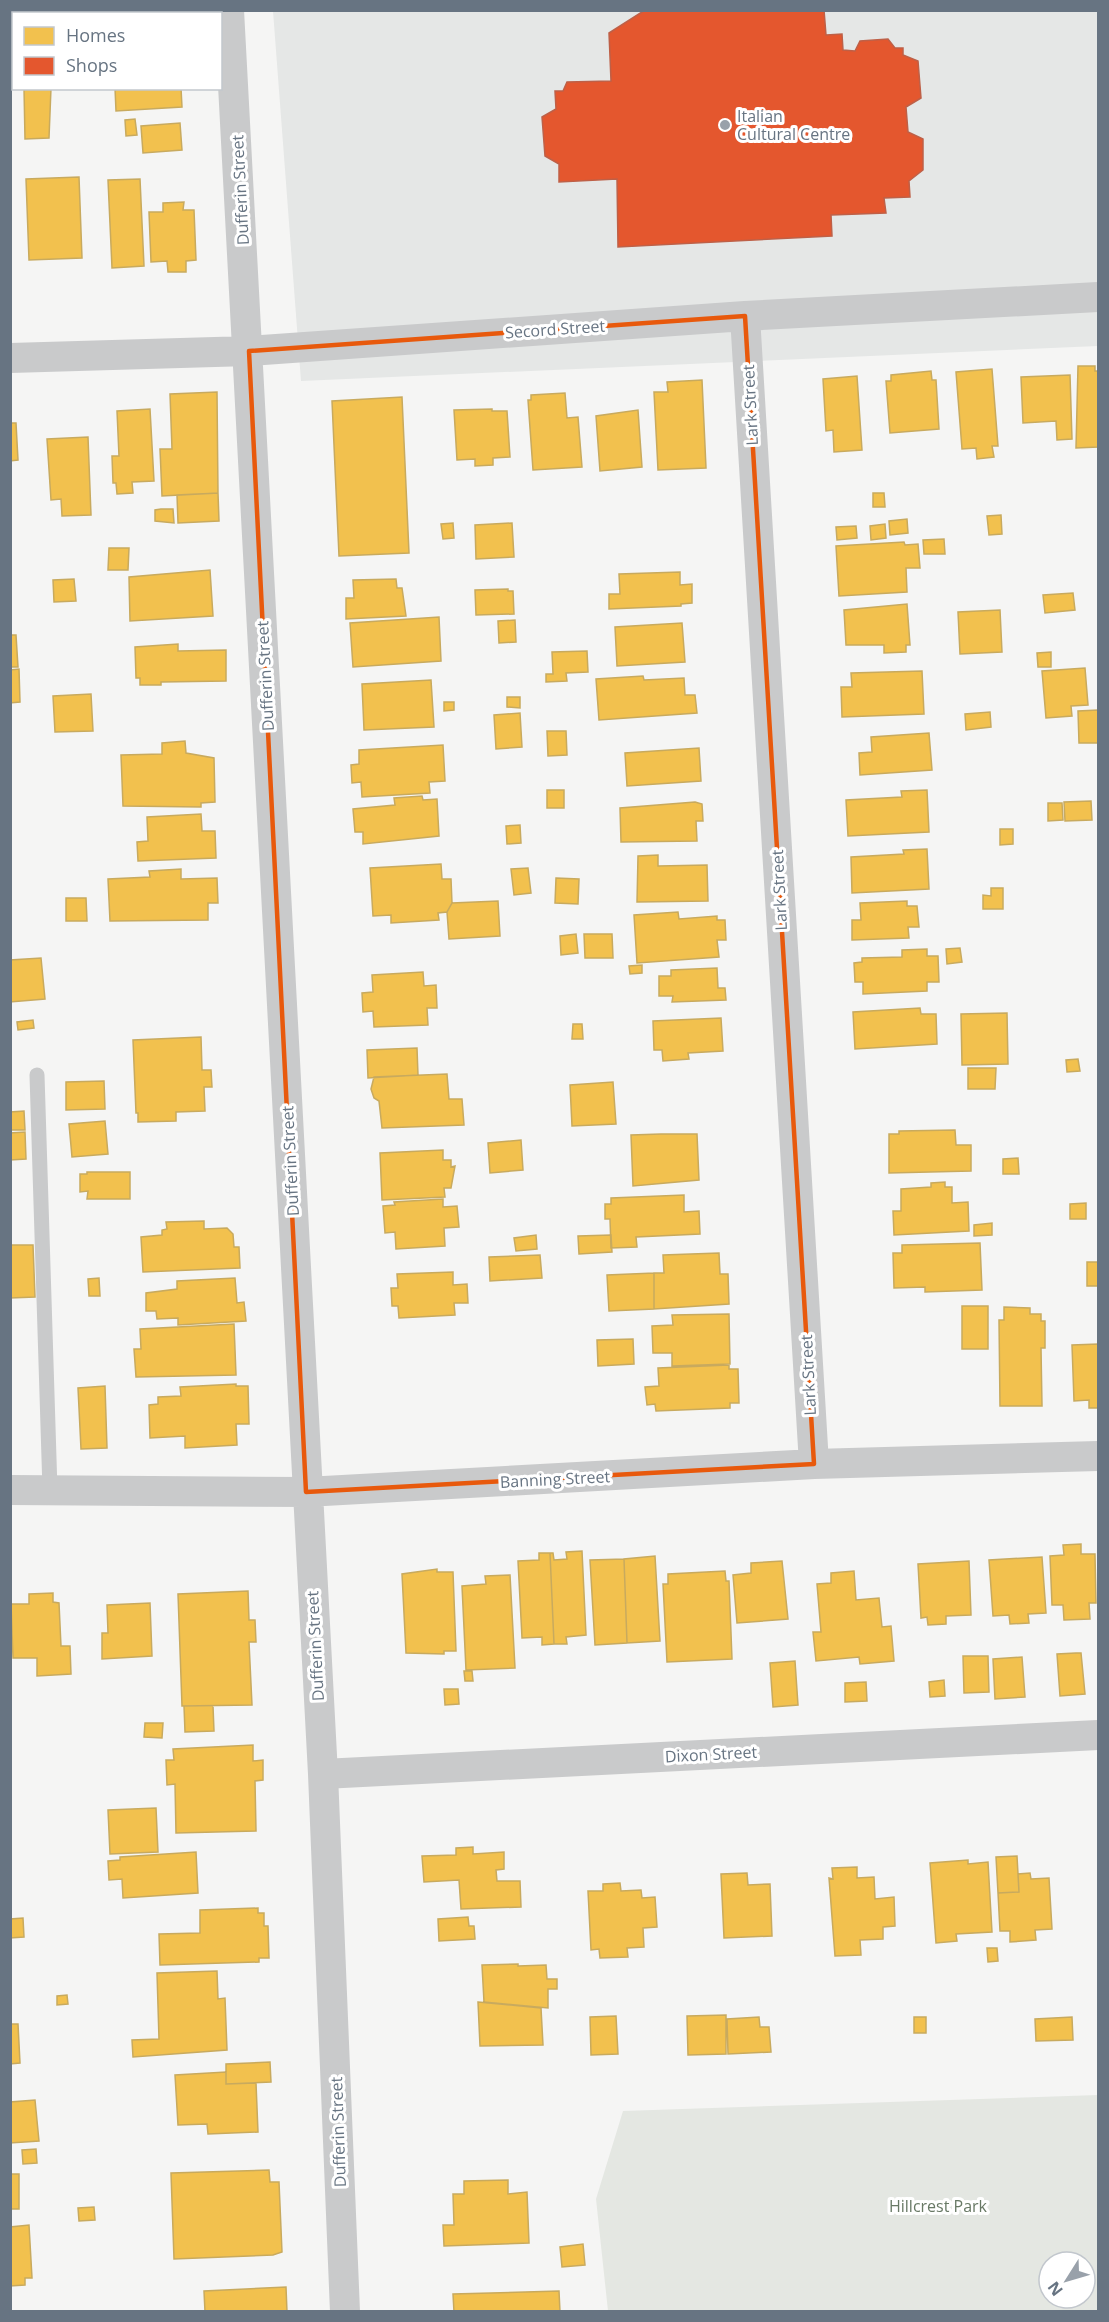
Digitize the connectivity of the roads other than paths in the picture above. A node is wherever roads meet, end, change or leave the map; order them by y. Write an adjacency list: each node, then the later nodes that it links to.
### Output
1 (230, 10): 4 (street, Dufferin Street)
2 (1098, 297): 3 (street, Secord Street)
3 (745, 316): 4 (street, Secord Street); 8 (street, Lark Street)
4 (249, 351): 5 (street, Secord Street); 11 (street, Dufferin Street)
5 (10, 358)
6 (37, 1075): 10 (lane)
7 (1098, 1456): 8 (street, Banning Street)
8 (814, 1464): 11 (street, Banning Street)
9 (10, 1490): 10 (street, Banning Street)
10 (50, 1490): 11 (street, Banning Street)
11 (306, 1492): 13 (street, Dufferin Street)
12 (1098, 1735): 13 (street, Dixon Street)
13 (322, 1774): 14 (street, Dufferin Street)
14 (345, 2312)

